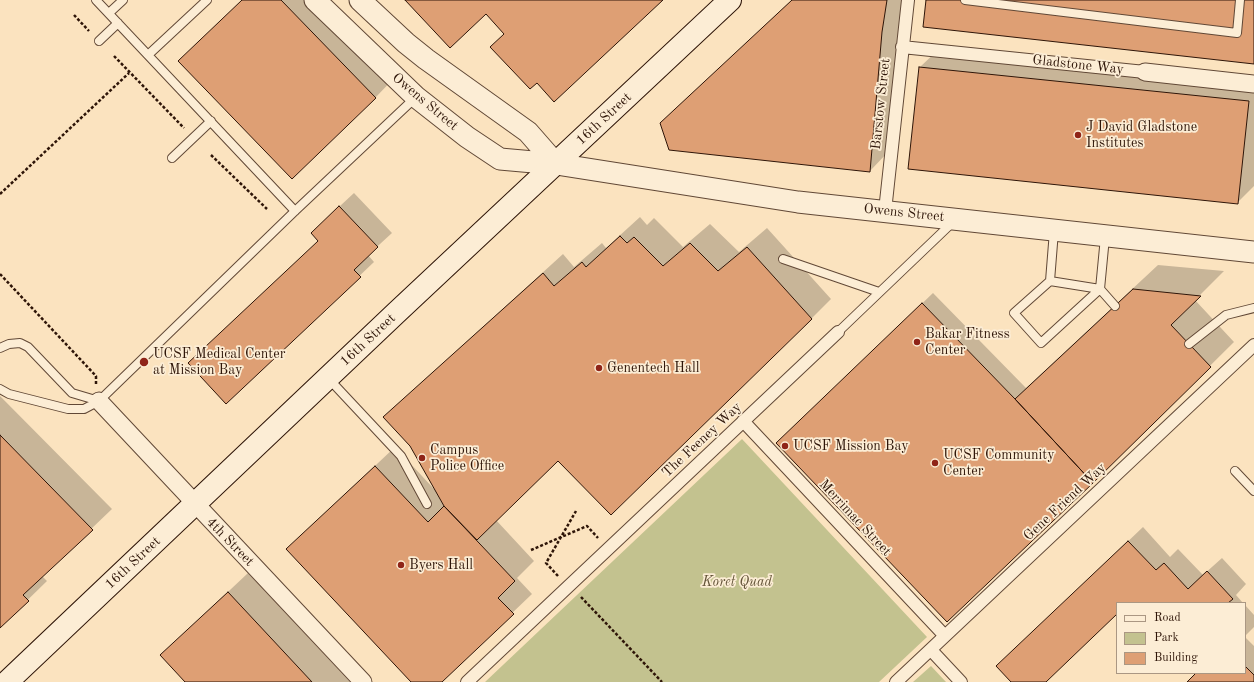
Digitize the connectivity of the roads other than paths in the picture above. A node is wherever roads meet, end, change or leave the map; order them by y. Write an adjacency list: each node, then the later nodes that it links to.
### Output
1 (96, 0): 10 (lane)
2 (123, 0): 10 (lane)
3 (207, 0): 14 (lane)
4 (315, 0): 17 (street, Owens Street)
5 (360, 0): 20 (street)
6 (730, 0): 20 (main road, 16th Street)
7 (908, 0): 13 (street, Barstow Street)
8 (965, 0): 9 (lane)
9 (1240, 0)
10 (109, 13): 11 (lane)
11 (118, 23): 12 (lane); 14 (lane)
12 (99, 41)
13 (902, 47): 15 (street, Gladstone Way); 22 (street, Barstow Street)
14 (148, 55): 18 (lane)
15 (1145, 72): 16 (street, Gladstone Way)
16 (1254, 84)
17 (416, 97): 20 (street, Owens Street); 21 (lane)
18 (211, 121): 19 (lane); 21 (lane)
19 (172, 158)
20 (556, 164): 22 (street, Owens Street); 37 (main road, 16th Street)
21 (295, 211): 39 (lane)
22 (885, 211): 23 (street, Owens Street)
23 (957, 219): 24 (street, Owens Street); 30 (lane, The Feeney Way)
24 (1054, 230): 25 (street, Owens Street); 28 (lane)
25 (1105, 235): 26 (street, Owens Street); 29 (lane)
26 (1254, 252)
27 (783, 259): 30 (lane)
28 (1050, 281): 29 (lane); 29 (lane)
29 (1100, 289): 31 (lane)
30 (879, 292): 33 (lane, The Feeney Way)
31 (1115, 306)
32 (1254, 308): 34 (lane)
33 (838, 332): 40 (street, The Feeney Way)
34 (1189, 344)
35 (1254, 345): 45 (street, Gene Friend Way)
36 (0, 348): 39 (lane)
37 (328, 378): 43 (lane); 44 (main road, 16th Street)
38 (0, 389): 39 (lane)
39 (99, 401): 44 (street, 4th Street)
40 (743, 421): 45 (street, Merrimac Street); 49 (street, The Feeney Way)
41 (1235, 471): 42 (lane)
42 (1254, 492)
43 (427, 504)
44 (195, 505): 47 (main road, 16th Street); 48 (street, 4th Street)
45 (945, 636): 46 (street, Gene Friend Way)
46 (931, 650): 50 (street, Gene Friend Way); 51 (street)
47 (7, 682)
48 (363, 682)
49 (467, 682)
50 (896, 682)
51 (961, 682)

